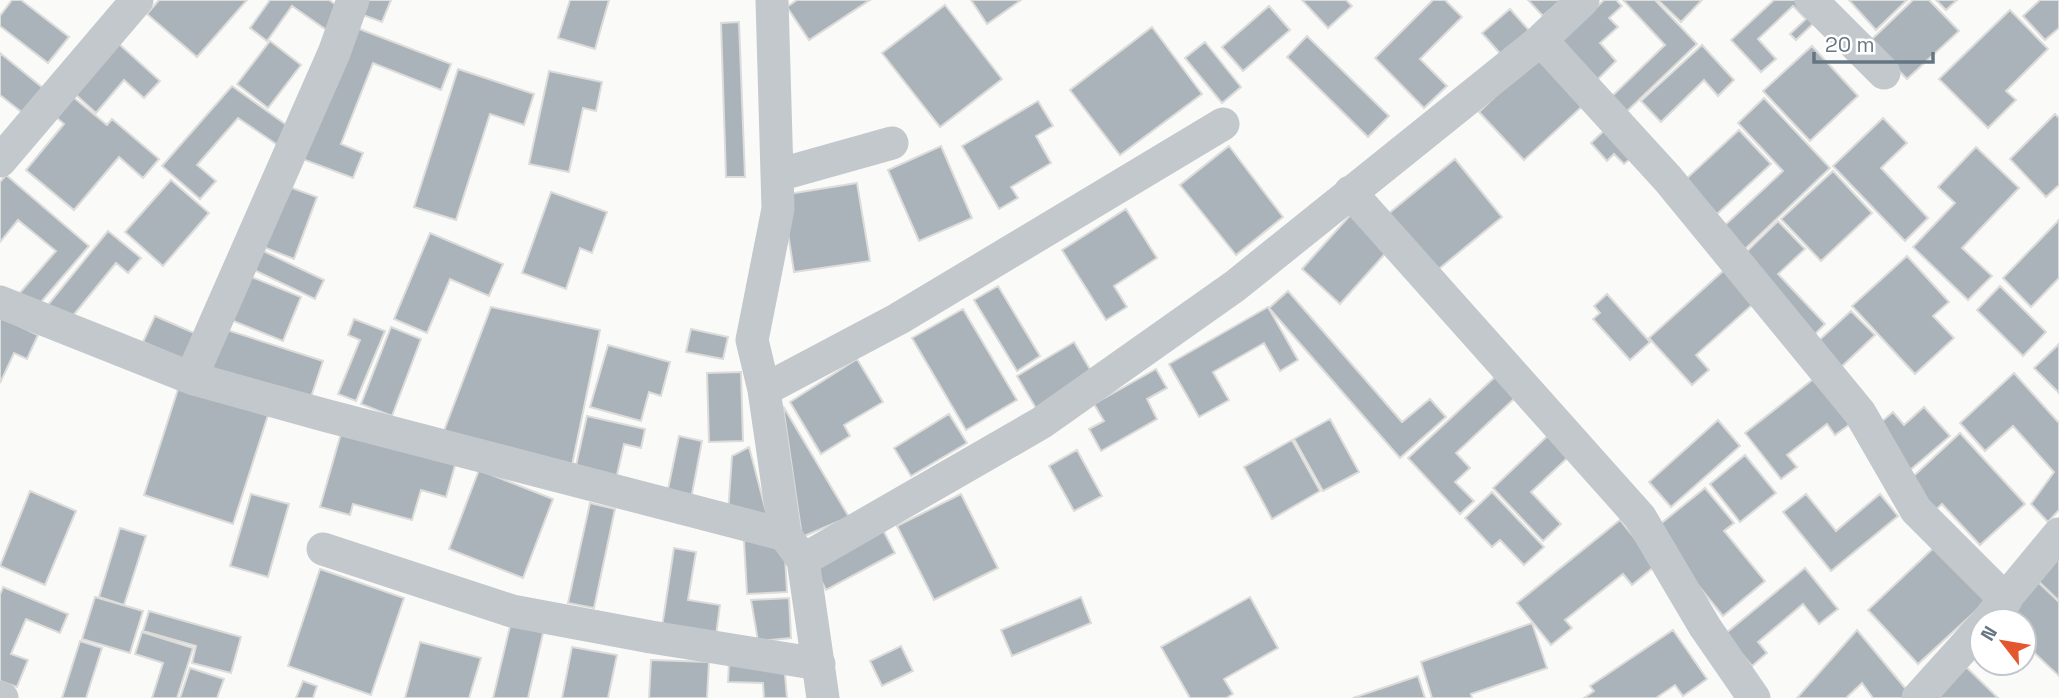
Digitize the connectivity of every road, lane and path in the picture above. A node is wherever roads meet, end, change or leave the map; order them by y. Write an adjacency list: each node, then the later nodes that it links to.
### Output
1 (137, 0): 10 (street)
2 (353, 0): 14 (street)
3 (1583, 0): 6 (street)
4 (1811, 0): 7 (street)
5 (773, 1): 11 (street)
6 (1541, 40): 12 (street); 19 (street)
7 (1884, 74)
8 (1223, 124): 15 (street)
9 (892, 143): 11 (street)
10 (0, 161)
11 (778, 174): 15 (street)
12 (1350, 192): 17 (street); 24 (street)
13 (0, 302): 14 (street)
14 (191, 378): 17 (street)
15 (764, 390): 17 (street)
16 (2059, 534): 20 (street)
17 (794, 547): 22 (street)
18 (323, 549): 22 (street)
19 (1993, 607)
20 (1999, 607)
21 (1968, 643): 25 (street)
22 (819, 664): 23 (street)
23 (823, 698)
24 (1754, 698)
25 (1918, 698)

